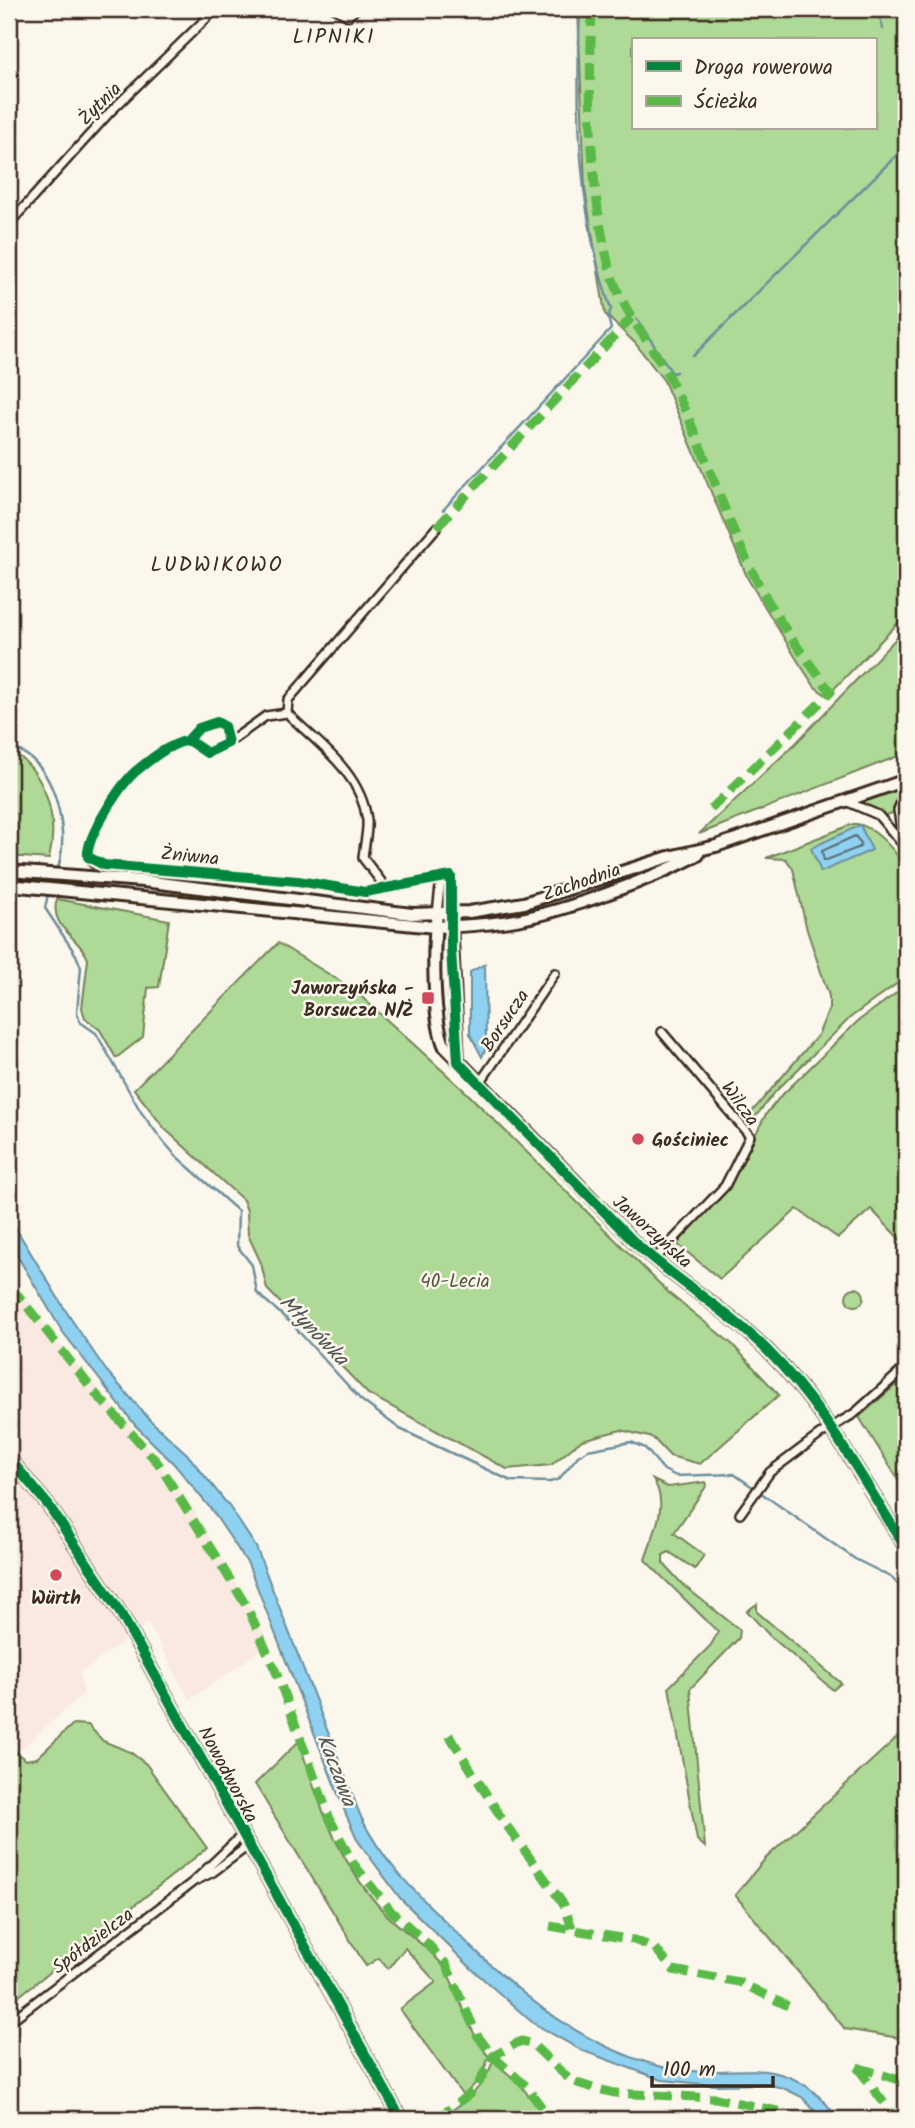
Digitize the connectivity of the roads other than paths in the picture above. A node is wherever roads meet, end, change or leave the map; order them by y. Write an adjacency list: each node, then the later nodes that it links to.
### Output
1 (216, 9): 4 (street, Żytnia)
2 (335, 9): 3 (street)
3 (356, 9)
4 (9, 224)
5 (438, 527): 6 (street)
6 (286, 713): 8 (street); 17 (street)
7 (188, 740): 8 (street); 8 (street, Żniwna); 17 (street, Żniwna)
8 (228, 743)
9 (906, 780): 11 (street, Zachodnia)
10 (906, 789): 12 (street)
11 (848, 802): 12 (street); 13 (street, Zachodnia)
12 (905, 845)
13 (716, 846): 19 (street, Zachodnia); 20 (street, Zachodnia)
14 (9, 871): 18 (street)
15 (441, 877): 17 (street, Żniwna); 18 (street); 19 (street, Żniwna)
16 (9, 885): 21 (street)
17 (386, 888)
18 (437, 914): 19 (street); 21 (street, Jaworzyńska)
19 (451, 914): 20 (street)
20 (451, 926): 21 (street); 24 (street)
21 (435, 927): 24 (street, Jaworzyńska)
22 (555, 973): 25 (street, Borsucza)
23 (662, 1032): 26 (street, Wilcza)
24 (458, 1062): 25 (street, Jaworzyńska)
25 (479, 1085): 26 (street, Jaworzyńska)
26 (654, 1260): 28 (street, Jaworzyńska)
27 (906, 1367): 28 (street)
28 (832, 1430): 30 (street); 31 (street, Jaworzyńska)
29 (9, 1458): 32 (street, Nowodworska)
30 (740, 1514)
31 (906, 1548)
32 (242, 1835): 33 (street, Nowodworska); 34 (street, Spółdzielcza)
33 (248, 1846): 34 (street, Spółdzielcza); 36 (street, Nowodworska)
34 (193, 1882): 35 (street, Spółdzielcza)
35 (9, 2022)
36 (401, 2119)

